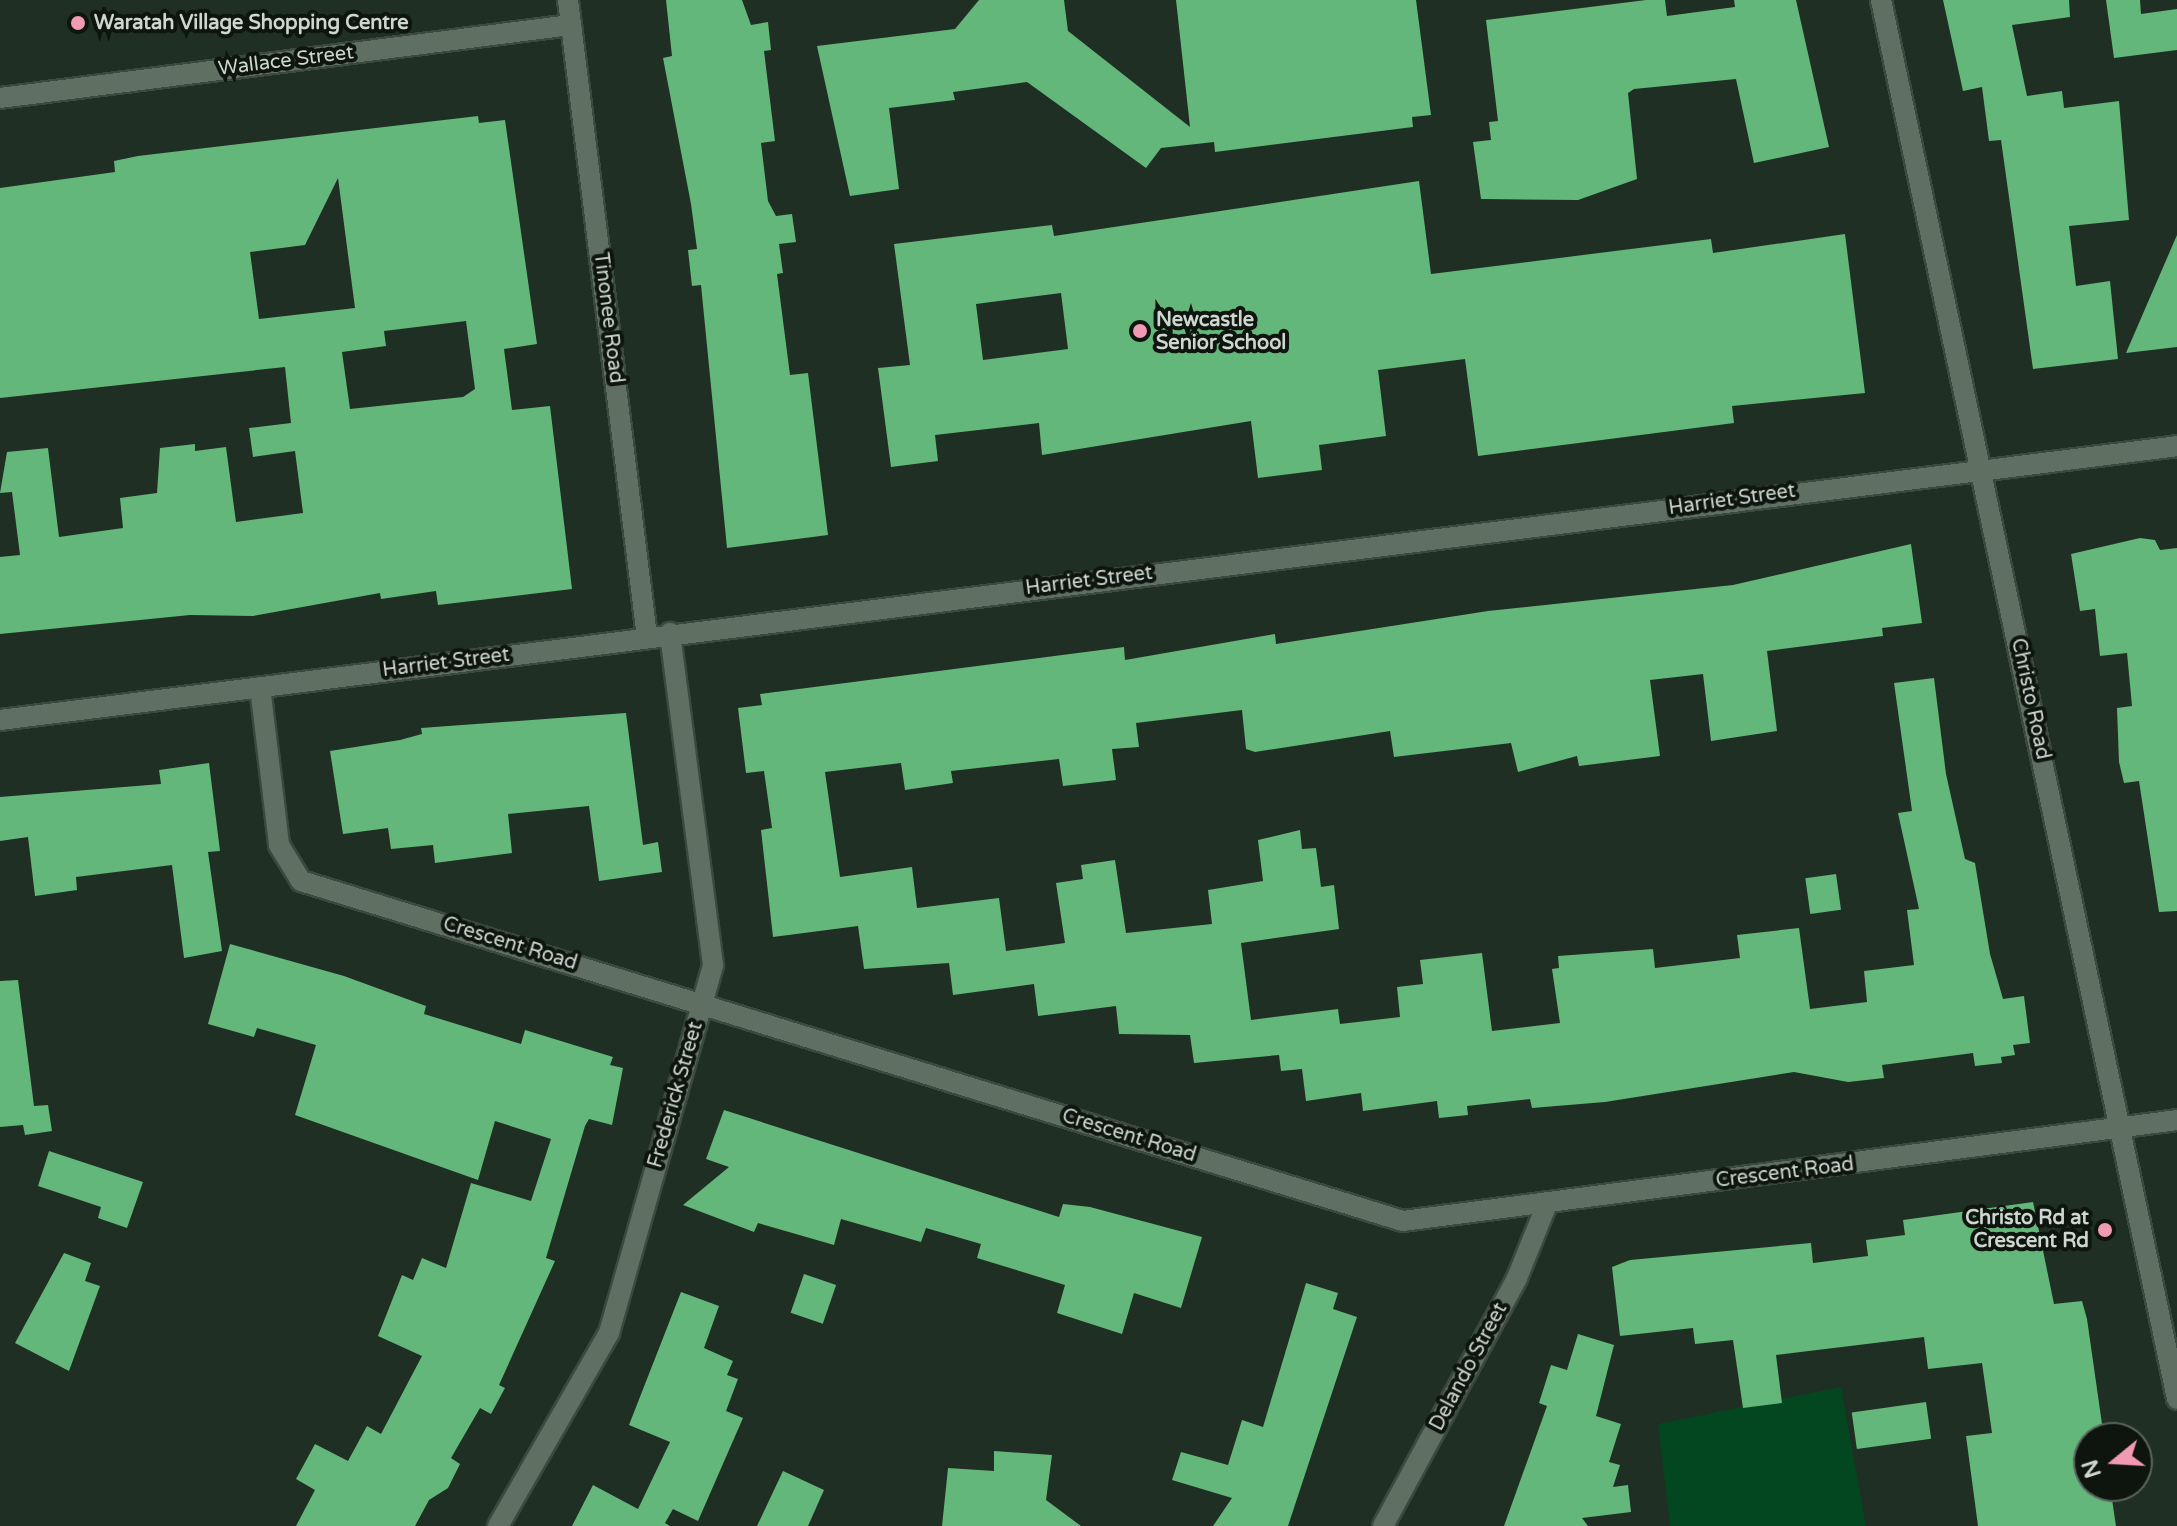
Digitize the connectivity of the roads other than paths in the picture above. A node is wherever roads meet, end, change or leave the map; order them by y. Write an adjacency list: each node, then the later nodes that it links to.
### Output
1 (568, 0): 3 (street, Tinonee Road)
2 (1881, 0): 6 (street, Christo Road)
3 (571, 25): 4 (street, Wallace Street); 8 (street, Tinonee Road)
4 (0, 98)
5 (2177, 446): 6 (street, Harriet Street)
6 (1979, 465): 7 (street, Harriet Street); 13 (street, Christo Road)
7 (670, 633): 8 (street, Harriet Street); 11 (street, Frederick Street)
8 (647, 637): 9 (street, Harriet Street)
9 (260, 687): 10 (street, Harriet Street); 11 (street, Crescent Road)
10 (0, 720)
11 (702, 1003): 14 (street, Crescent Road); 16 (street, Frederick Street)
12 (2177, 1120): 13 (street, Crescent Road)
13 (2122, 1129): 14 (street, Crescent Road); 15 (street, Christo Road)
14 (1547, 1204): 17 (street, Delando Street)
15 (2177, 1399)
16 (498, 1526)
17 (1383, 1526)

